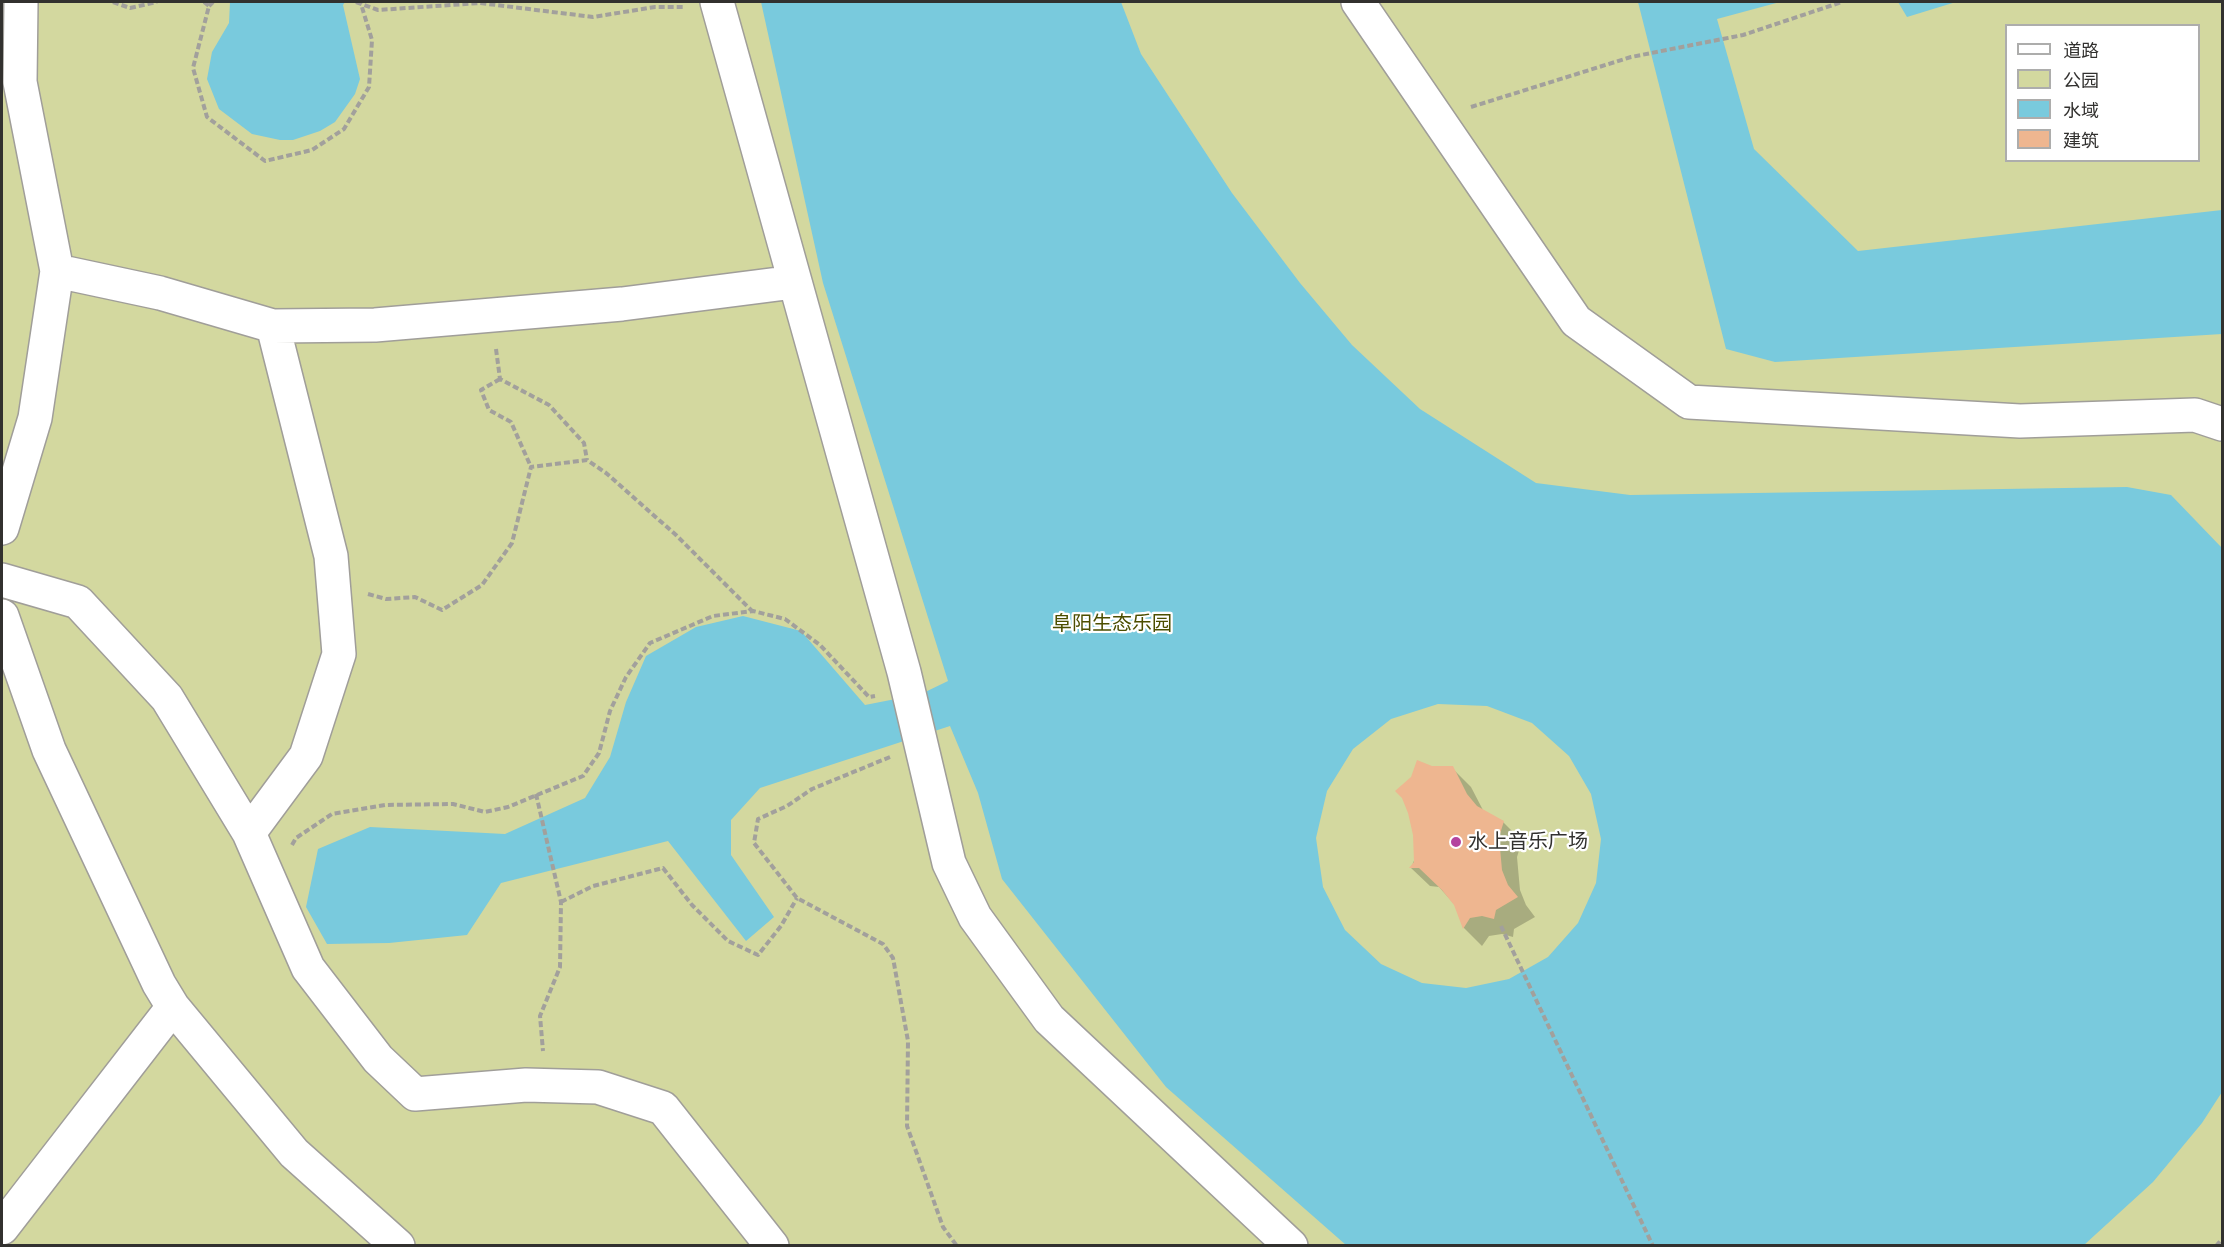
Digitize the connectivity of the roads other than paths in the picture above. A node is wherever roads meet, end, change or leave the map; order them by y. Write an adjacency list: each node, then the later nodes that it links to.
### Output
1 (21, 2): 4 (lane)
2 (1358, 2): 7 (lane)
3 (717, 4): 5 (lane)
4 (57, 271): 6 (lane); 8 (lane)
5 (794, 282): 6 (lane); 16 (lane)
6 (273, 326): 11 (lane)
7 (2223, 423)
8 (2, 528)
9 (2, 580): 11 (lane)
10 (2, 616): 12 (lane)
11 (249, 833): 15 (lane)
12 (173, 1007): 13 (lane); 14 (lane)
13 (2, 1228)
14 (398, 1245)
15 (772, 1245)
16 (1291, 1245)

